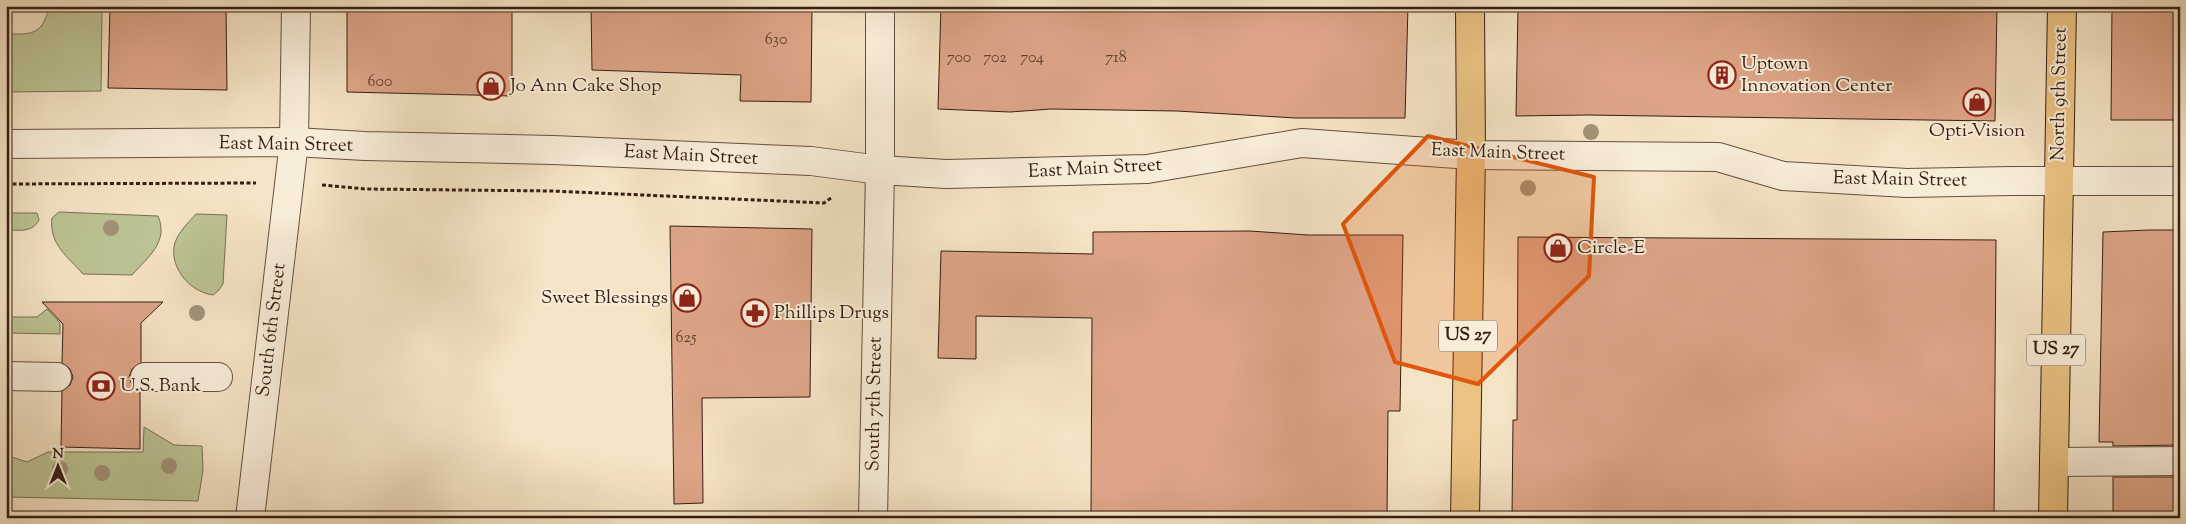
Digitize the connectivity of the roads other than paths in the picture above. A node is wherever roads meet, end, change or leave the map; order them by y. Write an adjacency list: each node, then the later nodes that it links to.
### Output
1 (296, 6): 5 (street, South 6th Street)
2 (880, 6): 8 (street, South 7th Street)
3 (1470, 6): 7 (highway, US 27)
4 (2062, 6): 9 (highway, North 9th Street / US 27)
5 (294, 142): 6 (street, East Main Street); 8 (street, East Main Street); 17 (street, South 6th Street)
6 (6, 144)
7 (1471, 155): 8 (street, East Main Street); 9 (street, East Main Street); 19 (highway, US 27)
8 (880, 170): 18 (street, South 7th Street)
9 (2059, 181): 10 (street, East Main Street); 15 (highway, US 27)
10 (2180, 181)
11 (6, 376): 13 (street)
12 (145, 376): 14 (street)
13 (57, 377)
14 (218, 377)
15 (2054, 462): 16 (street); 20 (highway, US 27)
16 (2180, 462)
17 (250, 518)
18 (874, 518)
19 (1465, 518)
20 (2053, 518)

